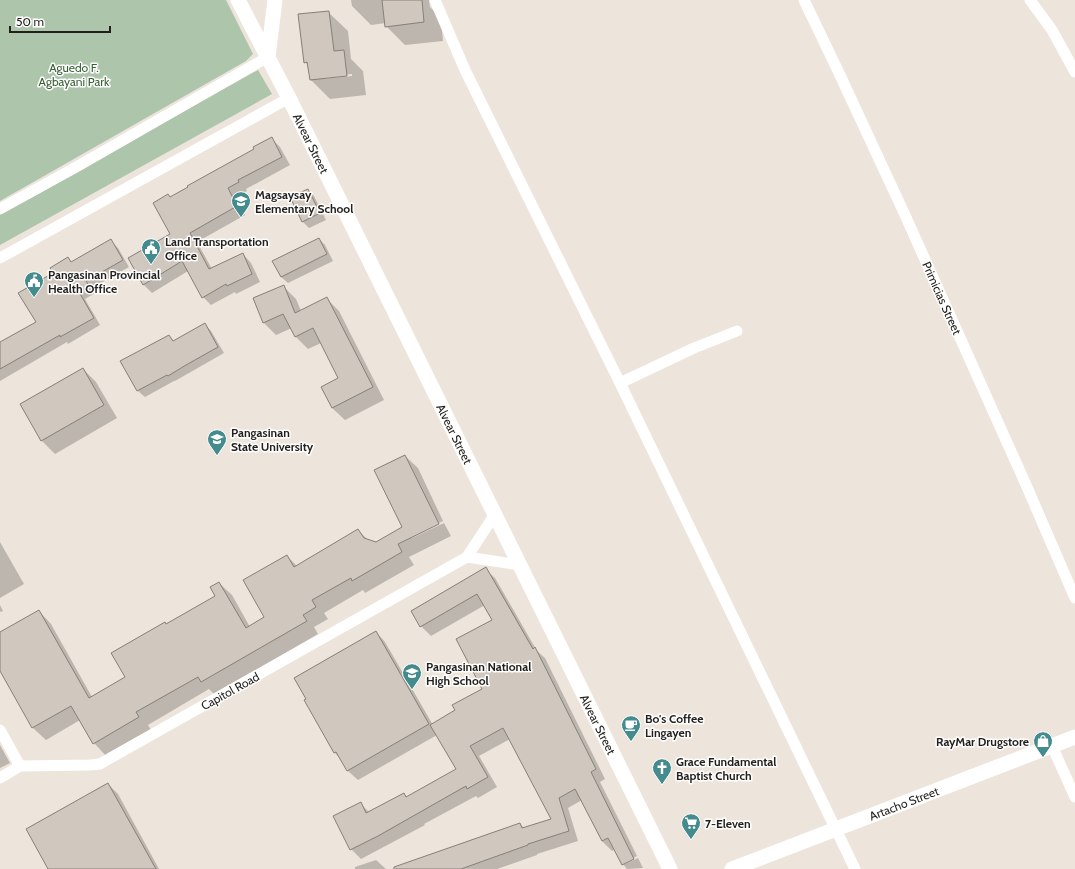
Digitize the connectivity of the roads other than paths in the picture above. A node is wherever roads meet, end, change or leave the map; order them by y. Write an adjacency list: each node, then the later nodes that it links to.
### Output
1 (238, 0): 6 (street, Alvear Street)
2 (275, 0): 6 (street)
3 (435, 0): 12 (street)
4 (804, 0): 16 (street, Primicias Street)
5 (1030, 0): 7 (street)
6 (268, 57): 8 (street, Alvear Street); 9 (street)
7 (1075, 72)
8 (289, 98): 10 (street); 13 (street, Alvear Street)
9 (0, 209)
10 (0, 258)
11 (737, 331): 12 (street)
12 (620, 383): 23 (street)
13 (495, 514): 14 (street, Capitol Road); 15 (street, Alvear Street)
14 (467, 557): 15 (street); 20 (street, Capitol Road)
15 (520, 565): 24 (street, Alvear Street)
16 (1075, 598)
17 (0, 730): 20 (street)
18 (1075, 737): 19 (street, Artacho Street)
19 (1052, 746): 22 (street); 23 (street, Artacho Street)
20 (20, 766): 21 (street)
21 (0, 778)
22 (1075, 797)
23 (835, 829): 25 (street, Artacho Street); 26 (street)
24 (670, 869)
25 (732, 869)
26 (855, 869)

